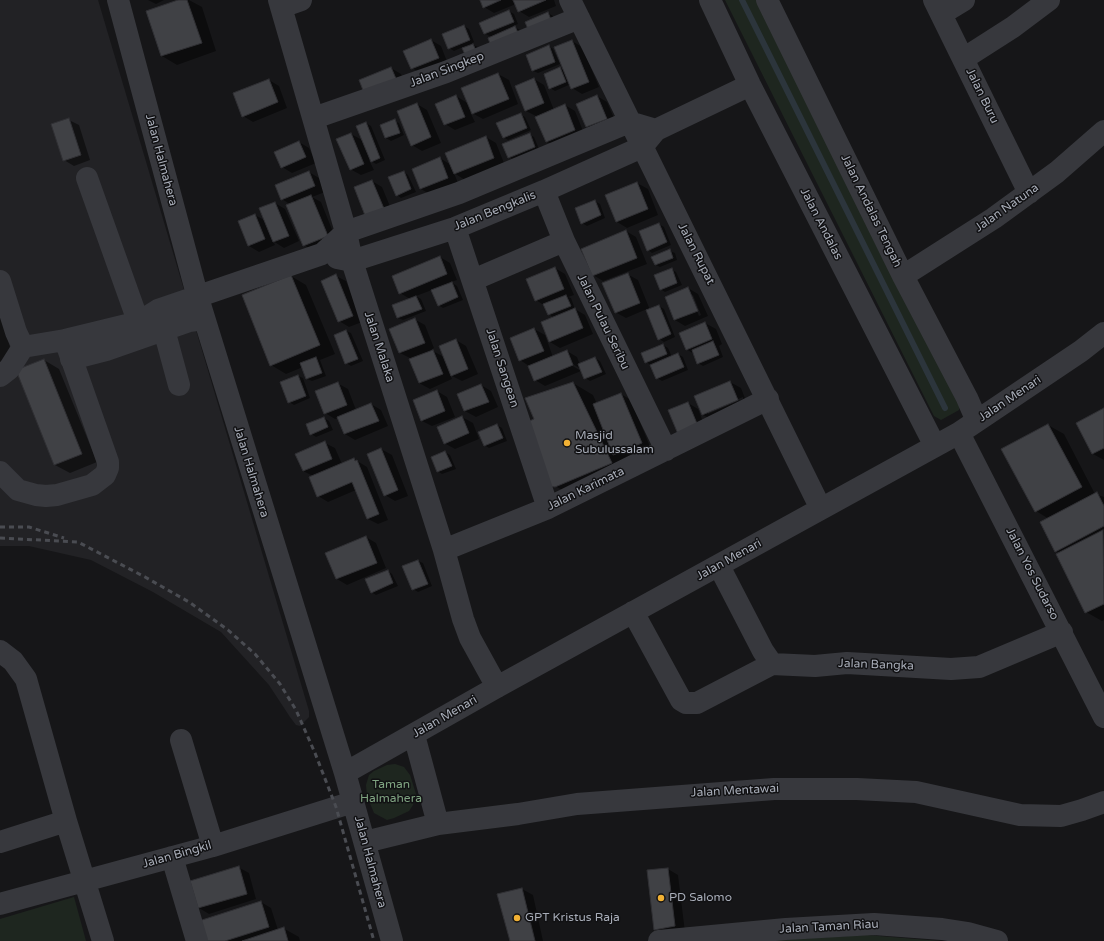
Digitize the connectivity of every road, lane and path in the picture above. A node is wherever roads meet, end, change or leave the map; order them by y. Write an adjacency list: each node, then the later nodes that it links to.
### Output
1 (118, 0): 28 (street, Jalan Halmahera)
2 (301, 0): 7 (street)
3 (710, 0): 11 (street, Jalan Andalas)
4 (767, 0): 25 (street, Jalan Andalas Tengah)
5 (964, 0): 8 (street)
6 (1049, 0): 10 (street)
7 (280, 4): 12 (street, Jalan Malaka)
8 (937, 7): 10 (street, Jalan Buru)
9 (574, 9): 12 (street, Jalan Singkep); 13 (street, Jalan Rupat)
10 (963, 59): 19 (street, Jalan Buru)
11 (750, 85): 14 (street, Jalan Bengkalis); 40 (street, Jalan Andalas)
12 (314, 118): 21 (street, Jalan Malaka)
13 (629, 122): 14 (street); 16 (street, Jalan Rupat); 21 (street)
14 (656, 130): 16 (street, Jalan Bengkalis)
15 (1104, 131): 19 (street, Jalan Natuna)
16 (642, 147): 18 (street, Jalan Bengkalis); 37 (street, Jalan Rupat)
17 (87, 178): 31 (street)
18 (544, 192): 20 (street, Jalan Bengkalis); 22 (street, Jalan Pulau Seribu)
19 (1030, 193): 25 (street, Jalan Natuna)
20 (455, 228): 24 (street, Jalan Bengkalis); 26 (street, Jalan Sangean)
21 (346, 232): 23 (street); 24 (street, Jalan Malaka)
22 (564, 241): 26 (street); 41 (street, Jalan Pulau Seribu)
23 (322, 254): 24 (street); 28 (street)
24 (352, 261): 45 (street, Jalan Malaka)
25 (903, 276): 38 (street, Jalan Andalas Tengah)
26 (473, 280): 43 (street, Jalan Sangean)
27 (0, 281): 33 (street)
28 (198, 298): 29 (street, Jalan Halmahera); 30 (street)
29 (204, 319): 30 (street); 55 (street, Jalan Halmahera)
30 (161, 320): 31 (street); 36 (street)
31 (141, 329): 34 (street)
32 (1104, 333): 38 (street, Jalan Menari)
33 (23, 347): 34 (street); 35 (street)
34 (68, 350): 42 (street)
35 (0, 376)
36 (179, 385)
37 (768, 399): 41 (street, Jalan Karimata); 44 (street, Jalan Rupat)
38 (977, 421): 39 (street, Jalan Menari)
39 (959, 433): 40 (street, Jalan Menari); 48 (street, Jalan Yos Sudarso)
40 (935, 446): 44 (street, Jalan Menari)
41 (666, 450): 43 (street, Jalan Karimata)
42 (0, 472)
43 (548, 508): 45 (street, Jalan Karimata)
44 (821, 509): 46 (street, Jalan Menari)
45 (444, 550): 51 (street, Jalan Malaka)
46 (719, 566): 47 (street, Jalan Menari); 50 (street)
47 (633, 612): 50 (street); 51 (street, Jalan Menari)
48 (1062, 632): 50 (street, Jalan Bangka); 52 (street, Jalan Yos Sudarso)
49 (0, 651): 58 (street)
50 (772, 664)
51 (497, 687): 53 (street, Jalan Menari)
52 (1104, 717)
53 (414, 735): 55 (street, Jalan Menari); 59 (street)
54 (181, 740): 62 (street)
55 (345, 773): 56 (street, Jalan Halmahera)
56 (353, 802): 61 (street, Jalan Halmahera); 62 (street, Jalan Bingkil)
57 (1104, 802): 59 (street, Jalan Mentawai)
58 (66, 821): 60 (street); 64 (street)
59 (438, 824): 61 (street, Jalan Mentawai)
60 (0, 842)
61 (365, 842): 66 (street, Jalan Halmahera)
62 (213, 846): 63 (street, Jalan Bingkil)
63 (172, 857): 64 (street, Jalan Bingkil); 68 (street)
64 (84, 881): 65 (street, Jalan Bingkil); 67 (street)
65 (0, 904)
66 (386, 940)
67 (103, 941)
68 (197, 941)
69 (659, 941): 70 (street, Jalan Taman Riau)
70 (998, 941)

